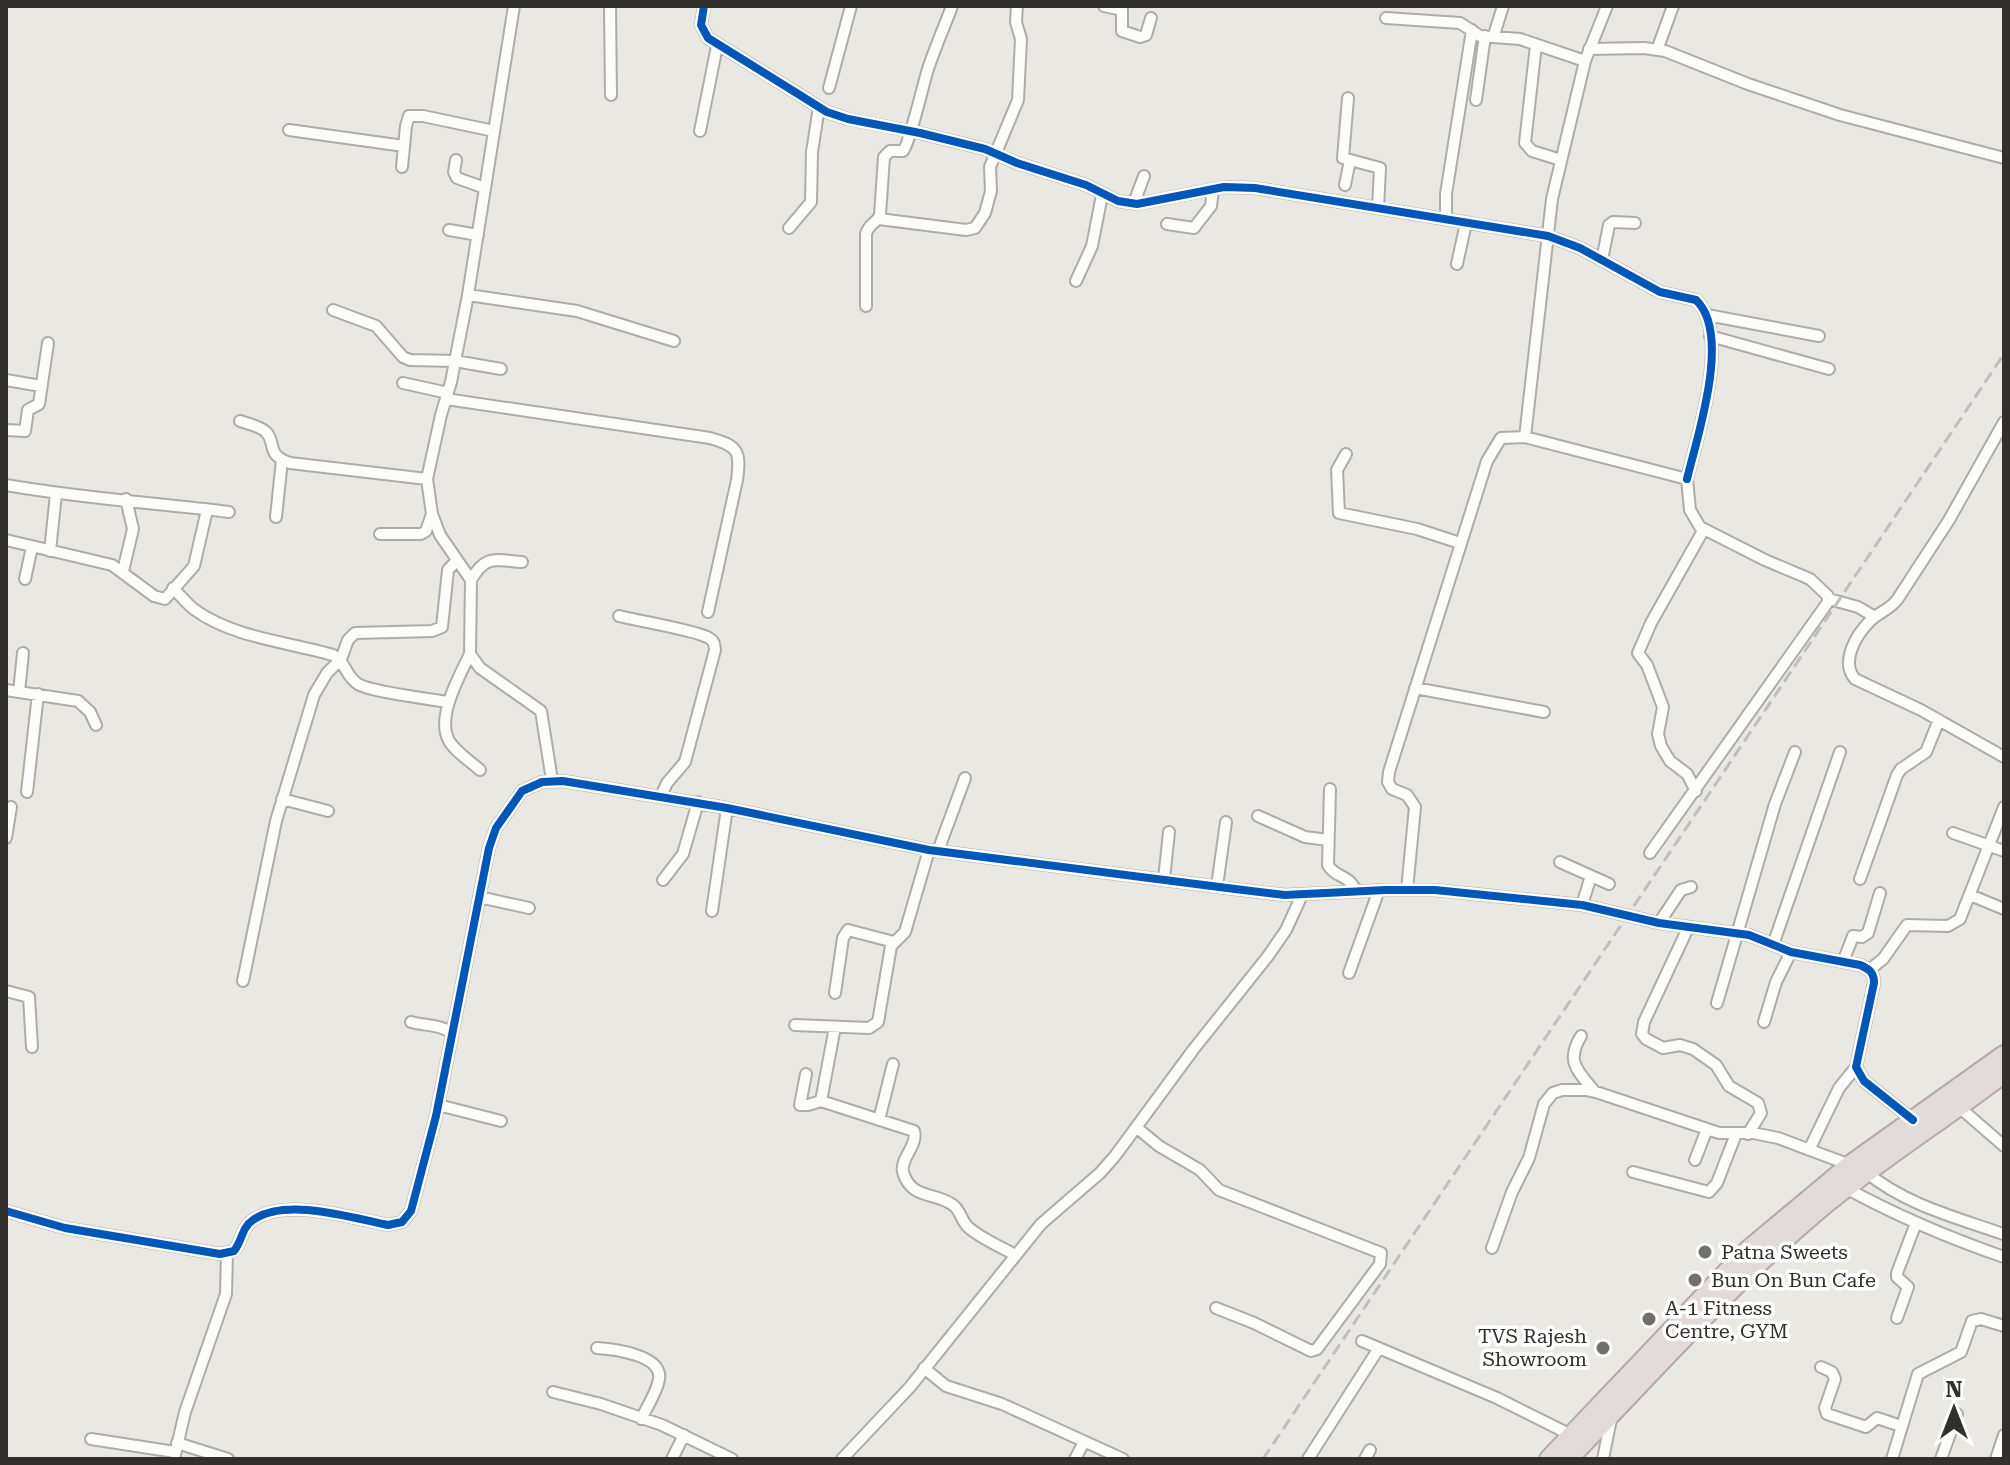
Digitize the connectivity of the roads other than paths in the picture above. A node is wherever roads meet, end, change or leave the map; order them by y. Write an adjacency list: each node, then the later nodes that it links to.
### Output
1 (514, 6): 27 (street)
2 (610, 6): 22 (street)
3 (704, 6): 17 (street)
4 (851, 6): 21 (street)
5 (952, 6): 29 (street)
6 (1017, 6): 31 (street)
7 (1104, 6): 12 (street)
8 (1488, 6): 11 (street)
9 (1607, 6): 18 (street)
10 (1673, 6): 19 (street)
11 (1502, 8): 15 (street)
12 (1151, 18)
13 (1386, 18): 14 (street)
14 (1472, 30): 15 (street); 45 (street)
15 (1490, 36): 16 (street); 24 (street)
16 (1536, 45): 20 (street); 35 (street)
17 (717, 46): 25 (street); 28 (street)
18 (1589, 49): 19 (street); 20 (street)
19 (1657, 50): 32 (street)
20 (1585, 61): 35 (street)
21 (829, 88)
22 (611, 95)
23 (1348, 98): 34 (street)
24 (1476, 100)
25 (819, 107): 29 (street); 49 (street)
26 (289, 130): 30 (street)
27 (494, 131): 30 (street); 39 (street)
28 (700, 131)
29 (909, 131): 31 (street); 44 (street)
30 (404, 146): 36 (street)
31 (995, 154): 41 (street); 44 (street)
32 (2004, 158)
33 (456, 160): 39 (street)
34 (1350, 160): 38 (street); 43 (street)
35 (1561, 160): 52 (street)
36 (402, 167)
37 (1144, 176): 42 (street)
38 (1345, 185)
39 (485, 188): 51 (street)
40 (1213, 189): 42 (street); 43 (street); 48 (street)
41 (1102, 195): 42 (street); 55 (street)
42 (1134, 203)
43 (1378, 208): 45 (street)
44 (879, 219): 57 (street)
45 (1446, 219): 46 (street)
46 (1466, 223): 52 (street); 54 (street)
47 (1635, 223): 53 (street)
48 (1167, 224)
49 (789, 228)
50 (449, 230): 51 (street)
51 (478, 235): 56 (street)
52 (1548, 236): 53 (street); 74 (street)
53 (1602, 260): 59 (street)
54 (1457, 264)
55 (1076, 281)
56 (468, 295): 62 (street); 64 (street)
57 (866, 306)
58 (333, 310): 64 (street)
59 (1707, 315): 60 (street); 61 (street)
60 (1710, 336): 66 (street); 78 (street)
61 (1819, 336)
62 (674, 341)
63 (48, 343): 69 (street)
64 (455, 361): 65 (street); 70 (street)
65 (501, 369)
66 (1829, 369)
67 (6, 380): 69 (street)
68 (403, 383): 70 (street)
69 (41, 386): 73 (street)
70 (447, 396): 77 (street); 99 (street)
71 (240, 421): 76 (street)
72 (2004, 422): 101 (street)
73 (6, 430)
74 (1525, 437): 78 (street); 89 (street)
75 (1346, 454): 89 (street)
76 (282, 460): 77 (street); 85 (street)
77 (427, 479): 84 (street)
78 (1687, 479): 86 (street)
79 (6, 485): 80 (street)
80 (56, 494): 81 (street); 91 (street)
81 (126, 499): 82 (street); 94 (street)
82 (207, 510): 83 (street); 97 (street)
83 (229, 512)
84 (432, 514): 87 (street); 92 (street)
85 (276, 517)
86 (1704, 529): 98 (street); 120 (street)
87 (380, 534)
88 (6, 540): 90 (street)
89 (1460, 543): 105 (street)
90 (32, 547): 91 (street); 95 (street)
91 (50, 551): 94 (street)
92 (457, 560): 96 (street); 104 (street)
93 (522, 562): 96 (street)
94 (123, 571): 97 (street)
95 (25, 579)
96 (471, 580): 103 (street)
97 (173, 588): 104 (street)
98 (1829, 599): 101 (street); 120 (street)
99 (708, 612)
100 (619, 616): 122 (street)
101 (1875, 617): 111 (street)
102 (23, 653): 107 (street)
103 (470, 654): 109 (street); 118 (street)
104 (341, 659): 109 (street); 123 (street)
105 (1415, 688): 110 (street); 148 (street)
106 (6, 690): 107 (street)
107 (19, 692): 108 (street)
108 (38, 694): 112 (street); 121 (street)
109 (448, 702): 116 (street)
110 (1544, 712)
111 (1939, 720): 115 (street); 142 (street)
112 (96, 725)
113 (1795, 752): 160 (street)
114 (1840, 752): 162 (street)
115 (2004, 757)
116 (480, 770)
117 (965, 778): 136 (street)
118 (552, 780): 122 (street); 153 (street)
119 (1330, 789): 134 (street)
120 (1696, 791): 138 (street)
121 (27, 792)
122 (661, 796): 124 (street)
123 (282, 799): 128 (street); 167 (street)
124 (698, 802): 126 (street); 143 (street)
125 (11, 807): 133 (street)
126 (727, 808): 136 (street); 157 (street)
127 (2004, 809): 135 (street)
128 (328, 811)
129 (1258, 816): 134 (street)
130 (1226, 822): 145 (street)
131 (1169, 832): 141 (street)
132 (1953, 833): 135 (street)
133 (6, 838)
134 (1328, 840): 149 (street)
135 (1989, 845): 137 (street); 152 (street)
136 (934, 850): 141 (street); 161 (street)
137 (2004, 851)
138 (1650, 853)
139 (1560, 862): 140 (street)
140 (1591, 876): 144 (street); 154 (street)
141 (1164, 879): 145 (street)
142 (1860, 879)
143 (663, 880)
144 (1609, 884)
145 (1217, 886): 151 (street)
146 (1691, 887): 158 (street)
147 (1379, 890): 148 (street); 149 (street); 166 (street)
148 (1407, 890): 154 (street)
149 (1356, 891): 151 (street)
150 (1880, 893): 164 (street)
151 (1302, 895): 190 (street)
152 (1970, 895): 156 (street); 165 (street)
153 (479, 897): 155 (street); 175 (street)
154 (1582, 905): 158 (street)
155 (529, 908)
156 (2004, 909)
157 (712, 911)
158 (1659, 923): 159 (street)
159 (1688, 928): 160 (street); 193 (street)
160 (1738, 934): 162 (street); 170 (street)
161 (894, 942): 169 (street); 174 (street)
162 (1773, 945): 163 (street)
163 (1791, 952): 164 (street); 172 (street)
164 (1843, 962): 165 (street)
165 (1869, 970): 180 (street)
166 (1349, 973)
167 (243, 981)
168 (6, 991): 177 (street)
169 (835, 993)
170 (1717, 1003)
171 (411, 1022): 175 (street)
172 (1764, 1022)
173 (795, 1025): 174 (street)
174 (835, 1027): 184 (street)
175 (452, 1033): 185 (street)
176 (1581, 1036): 183 (street)
177 (32, 1047)
178 (2004, 1055): 188 (highway)
179 (893, 1064): 187 (street)
180 (1856, 1067): 188 (street); 195 (street)
181 (2004, 1073): 186 (highway)
182 (806, 1074): 184 (street)
183 (1595, 1092): 191 (street); 203 (street)
184 (821, 1101): 187 (street)
185 (438, 1105): 189 (street); 204 (street)
186 (1959, 1107): 194 (street); 197 (highway)
187 (879, 1120): 205 (street)
188 (1913, 1120): 197 (highway)
189 (501, 1121)
190 (1137, 1128): 205 (street); 207 (street)
191 (1707, 1129): 192 (street); 196 (street)
192 (1736, 1134): 193 (street); 198 (street)
193 (1748, 1134): 195 (street)
194 (2004, 1146)
195 (1809, 1150): 197 (street)
196 (1695, 1160)
197 (1858, 1169): 199 (highway); 202 (street); 221 (highway)
198 (1633, 1172)
199 (1846, 1188): 201 (street); 216 (highway)
200 (6, 1211): 204 (street)
201 (1916, 1223): 206 (street); 208 (street)
202 (2003, 1234)
203 (1492, 1248)
204 (227, 1253): 225 (street)
205 (1015, 1255): 214 (street)
206 (2004, 1257)
207 (1216, 1308)
208 (1897, 1318)
209 (2004, 1326): 219 (street)
210 (1362, 1341): 212 (street)
211 (597, 1348): 218 (street)
212 (1379, 1348): 221 (street); 232 (street)
213 (1821, 1367): 219 (street)
214 (924, 1368): 224 (street); 229 (street)
215 (553, 1392): 218 (street)
216 (1613, 1413): 234 (highway); 235 (street)
217 (1957, 1414): 237 (street)
218 (641, 1419): 220 (street)
219 (1901, 1426): 236 (street)
220 (684, 1435): 227 (street); 228 (street)
221 (1571, 1435): 233 (highway)
222 (2004, 1435): 238 (street)
223 (91, 1439): 225 (street)
224 (1084, 1442): 230 (street); 231 (street)
225 (176, 1451): 226 (street)
226 (228, 1459)
227 (672, 1459)
228 (732, 1459)
229 (842, 1459)
230 (1075, 1459)
231 (1123, 1459)
232 (1308, 1459)
233 (1549, 1459)
234 (1568, 1459)
235 (1603, 1459)
236 (1892, 1459)
237 (1941, 1459)
238 (1996, 1459)

